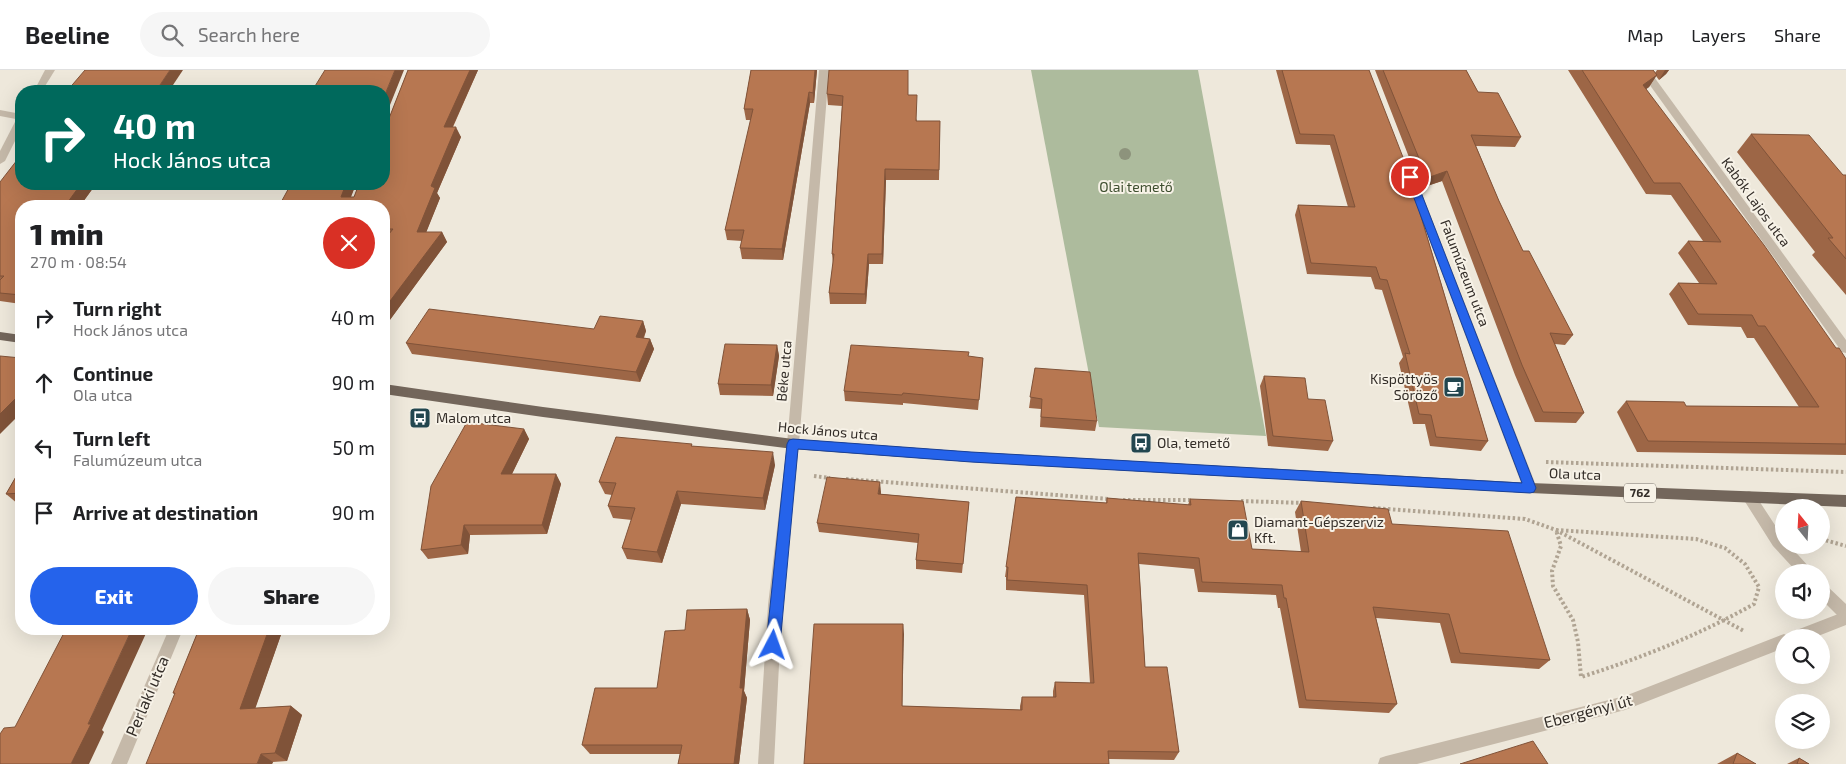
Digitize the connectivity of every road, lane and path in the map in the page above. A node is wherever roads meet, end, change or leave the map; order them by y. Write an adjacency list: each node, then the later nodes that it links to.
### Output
1 (50, 70): 4 (street)
2 (824, 70): 14 (street, Béke utca)
3 (1644, 70): 12 (street, Kabók Lajos utca)
4 (41, 85)
5 (0, 113): 6 (street)
6 (15, 117)
7 (15, 130): 8 (street)
8 (1, 157)
9 (1404, 159): 15 (street, Falumúzeum utca)
10 (0, 336): 11 (main road)
11 (15, 338)
12 (1846, 349)
13 (390, 390): 14 (main road, Hock János utca / 762)
14 (793, 444): 17 (street, Béke utca); 18 (main road, Hock János utca / 762)
15 (1520, 461): 16 (path); 19 (street, Falumúzeum utca)
16 (1846, 472)
17 (790, 474): 21 (path); 38 (street, Béke utca)
18 (1273, 474): 19 (main road, Ola utca / 762)
19 (1530, 488): 20 (main road, Ola utca / 762)
20 (1749, 497): 23 (main road, Ola utca / 762); 29 (street)
21 (1201, 500)
22 (1240, 501): 24 (path)
23 (1846, 501)
24 (1308, 503)
25 (1368, 507): 26 (path)
26 (1556, 530): 32 (path); 32 (path); 32 (path)
27 (1830, 542): 28 (path)
28 (1846, 546)
29 (1798, 564)
30 (1830, 599): 31 (street)
31 (1846, 616): 33 (street)
32 (1726, 620): 35 (path)
33 (1815, 629)
34 (173, 635): 37 (street, Perlaki utca)
35 (1775, 643)
36 (1775, 645): 39 (street, Ebergényi út)
37 (119, 764)
38 (766, 764)
39 (1386, 764)

